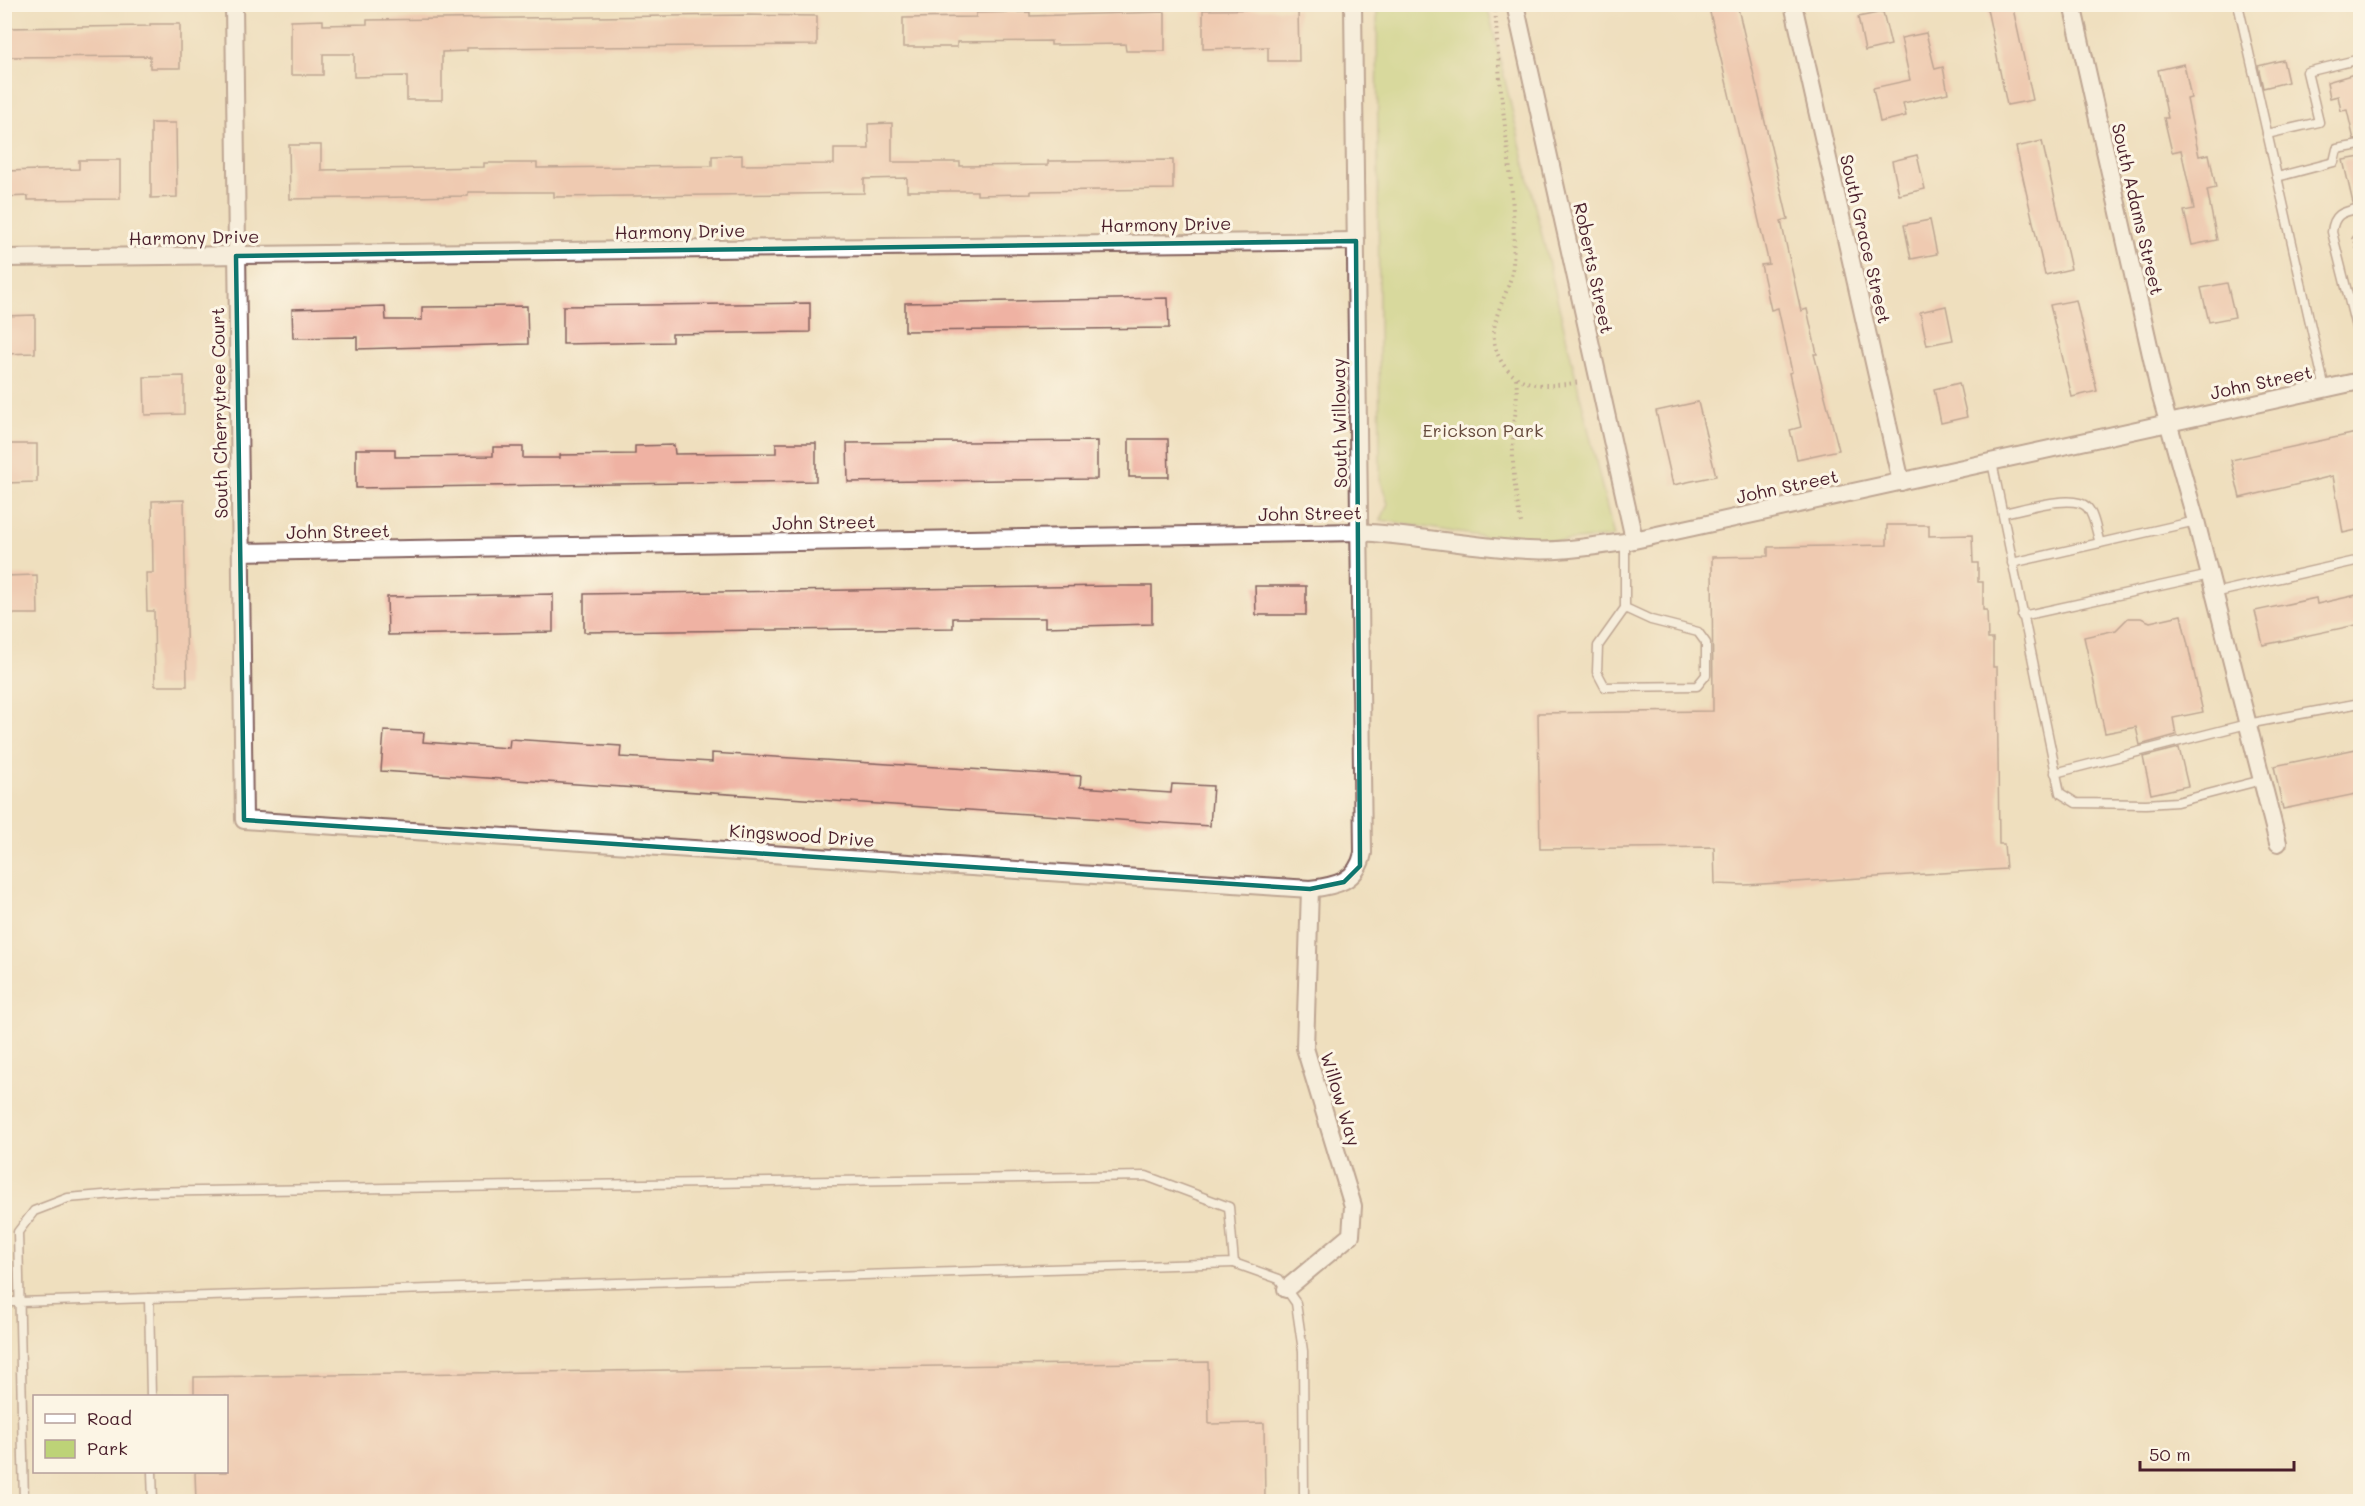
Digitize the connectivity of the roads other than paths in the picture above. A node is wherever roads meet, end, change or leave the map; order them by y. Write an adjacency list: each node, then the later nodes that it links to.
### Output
1 (234, 4): 13 (street, South Cherrytree Court)
2 (1353, 4): 12 (street, South Willoway)
3 (1515, 4): 24 (street, Roberts Street)
4 (1793, 4): 20 (street, South Grace Street)
5 (2072, 4): 18 (street, South Adams Street)
6 (2238, 4): 8 (lane)
7 (2361, 59): 8 (lane)
8 (2267, 134): 10 (lane)
9 (2361, 145): 10 (lane)
10 (2277, 177): 17 (lane)
11 (2361, 208): 15 (lane)
12 (1356, 241): 13 (street, Harmony Drive); 23 (street, South Willoway)
13 (236, 256): 14 (street, Harmony Drive); 26 (street, South Cherrytree Court)
14 (4, 258)
15 (2361, 343)
16 (2361, 381): 17 (street, John Street)
17 (2325, 389): 18 (street, John Street)
18 (2169, 422): 19 (street, John Street); 22 (street, South Adams Street)
19 (1992, 462): 20 (street, John Street); 21 (lane)
20 (1901, 482): 24 (street, John Street)
21 (2003, 513): 25 (lane); 28 (lane)
22 (2196, 521): 25 (lane); 29 (street, South Adams Street)
23 (1358, 532): 24 (street, John Street); 26 (street, John Street); 39 (street, South Willoway)
24 (1629, 540): 31 (lane)
25 (2100, 543): 28 (lane)
26 (242, 552): 37 (street, South Cherrytree Court)
27 (2361, 561): 30 (lane)
28 (2012, 563): 32 (lane)
29 (2210, 575): 30 (street, South Adams Street); 32 (lane)
30 (2214, 593): 34 (street, South Adams Street)
31 (1625, 608): 31 (lane)
32 (2022, 616): 35 (lane)
33 (2361, 703): 34 (lane)
34 (2247, 724): 35 (lane); 36 (street, South Adams Street)
35 (2055, 773): 36 (lane)
36 (2262, 780): 38 (street, South Adams Street)
37 (244, 820): 40 (street, Kingswood Drive)
38 (2277, 843)
39 (1353, 874): 40 (street, Kingswood Drive)
40 (1310, 889): 42 (street, Willow Way)
41 (1234, 1263): 42 (lane); 43 (lane); 45 (lane)
42 (1286, 1289): 50 (lane)
43 (149, 1298): 45 (lane); 46 (lane)
44 (4, 1302): 45 (lane)
45 (19, 1302): 48 (lane)
46 (151, 1395)
47 (152, 1473): 49 (lane)
48 (24, 1502)
49 (153, 1502)
50 (1304, 1502)

